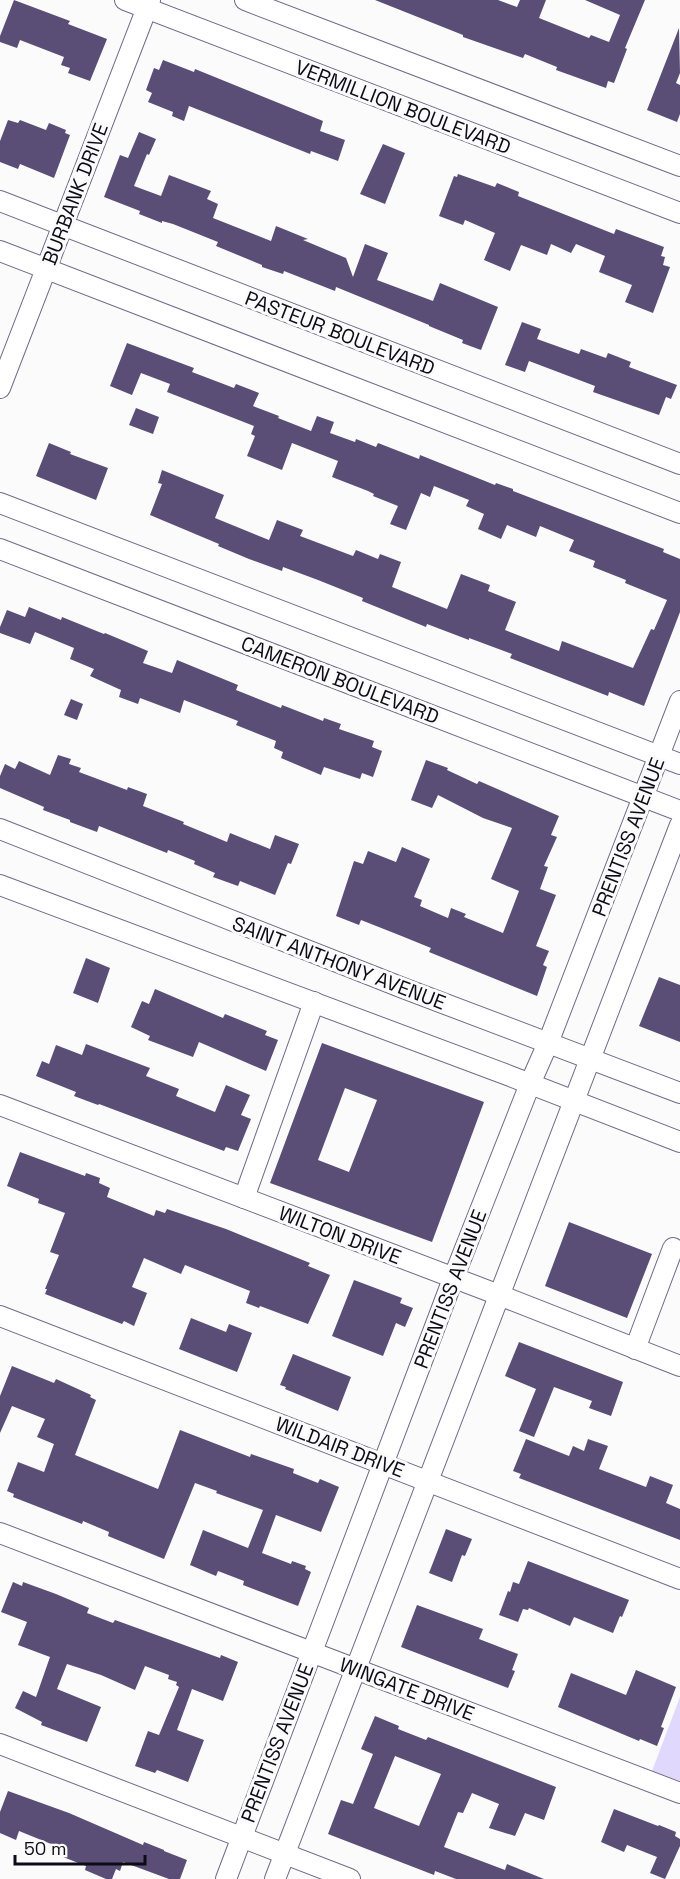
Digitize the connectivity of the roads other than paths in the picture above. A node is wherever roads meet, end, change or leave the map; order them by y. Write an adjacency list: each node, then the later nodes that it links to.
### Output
1 (125, 0): 3 (street, VERMILLION BOULEVARD)
2 (245, 0): 4 (street)
3 (149, 4): 6 (street, VERMILLION BOULEVARD); 7 (street, BURBANK DRIVE)
4 (680, 166)
5 (0, 201): 7 (street, PASTEUR BOULEVARD)
6 (680, 213)
7 (63, 226): 9 (street, BURBANK DRIVE); 11 (street, PASTEUR BOULEVARD)
8 (0, 251): 9 (street)
9 (46, 269): 10 (street, BURBANK DRIVE); 13 (street)
10 (0, 388)
11 (680, 464)
12 (0, 503): 16 (street)
13 (680, 513)
14 (0, 549): 18 (street, CAMERON BOULEVARD)
15 (680, 701): 16 (street, PRENTISS AVENUE)
16 (659, 756): 17 (street); 18 (street, PRENTISS AVENUE)
17 (680, 764)
18 (643, 797): 19 (street, CAMERON BOULEVARD); 24 (street, PRENTISS AVENUE)
19 (680, 811)
20 (680, 825): 25 (street)
21 (0, 829): 24 (street, SAINT ANTHONY AVENUE)
22 (0, 885): 23 (street)
23 (314, 1002): 26 (street); 31 (street)
24 (548, 1043): 25 (street, SAINT ANTHONY AVENUE); 26 (street, PRENTISS AVENUE)
25 (589, 1058): 27 (street, SAINT ANTHONY AVENUE); 28 (street)
26 (530, 1084): 28 (street); 33 (street, PRENTISS AVENUE)
27 (680, 1093)
28 (573, 1100): 30 (street); 34 (street)
29 (0, 1105): 31 (street, WILTON DRIVE)
30 (680, 1142)
31 (244, 1198): 33 (street, WILTON DRIVE)
32 (673, 1248): 36 (street)
33 (453, 1279): 34 (street, WILTON DRIVE); 38 (street, PRENTISS AVENUE)
34 (499, 1295): 36 (street, WILTON DRIVE); 39 (street)
35 (0, 1316): 38 (street, WILDAIR DRIVE)
36 (635, 1349): 37 (street, WILTON DRIVE)
37 (680, 1366)
38 (383, 1463): 39 (street, WILDAIR DRIVE); 42 (street, PRENTISS AVENUE)
39 (428, 1480): 41 (street, WILDAIR DRIVE); 43 (street)
40 (0, 1533): 42 (street, WINGATE DRIVE)
41 (680, 1579)
42 (312, 1653): 43 (street, WINGATE DRIVE); 46 (street, PRENTISS AVENUE)
43 (357, 1669): 45 (street, WINGATE DRIVE); 47 (street)
44 (0, 1743): 46 (street)
45 (680, 1793)
46 (242, 1837): 47 (street); 48 (street, PRENTISS AVENUE)
47 (285, 1854): 49 (street); 50 (street)
48 (226, 1879)
49 (275, 1879)
50 (350, 1879)

